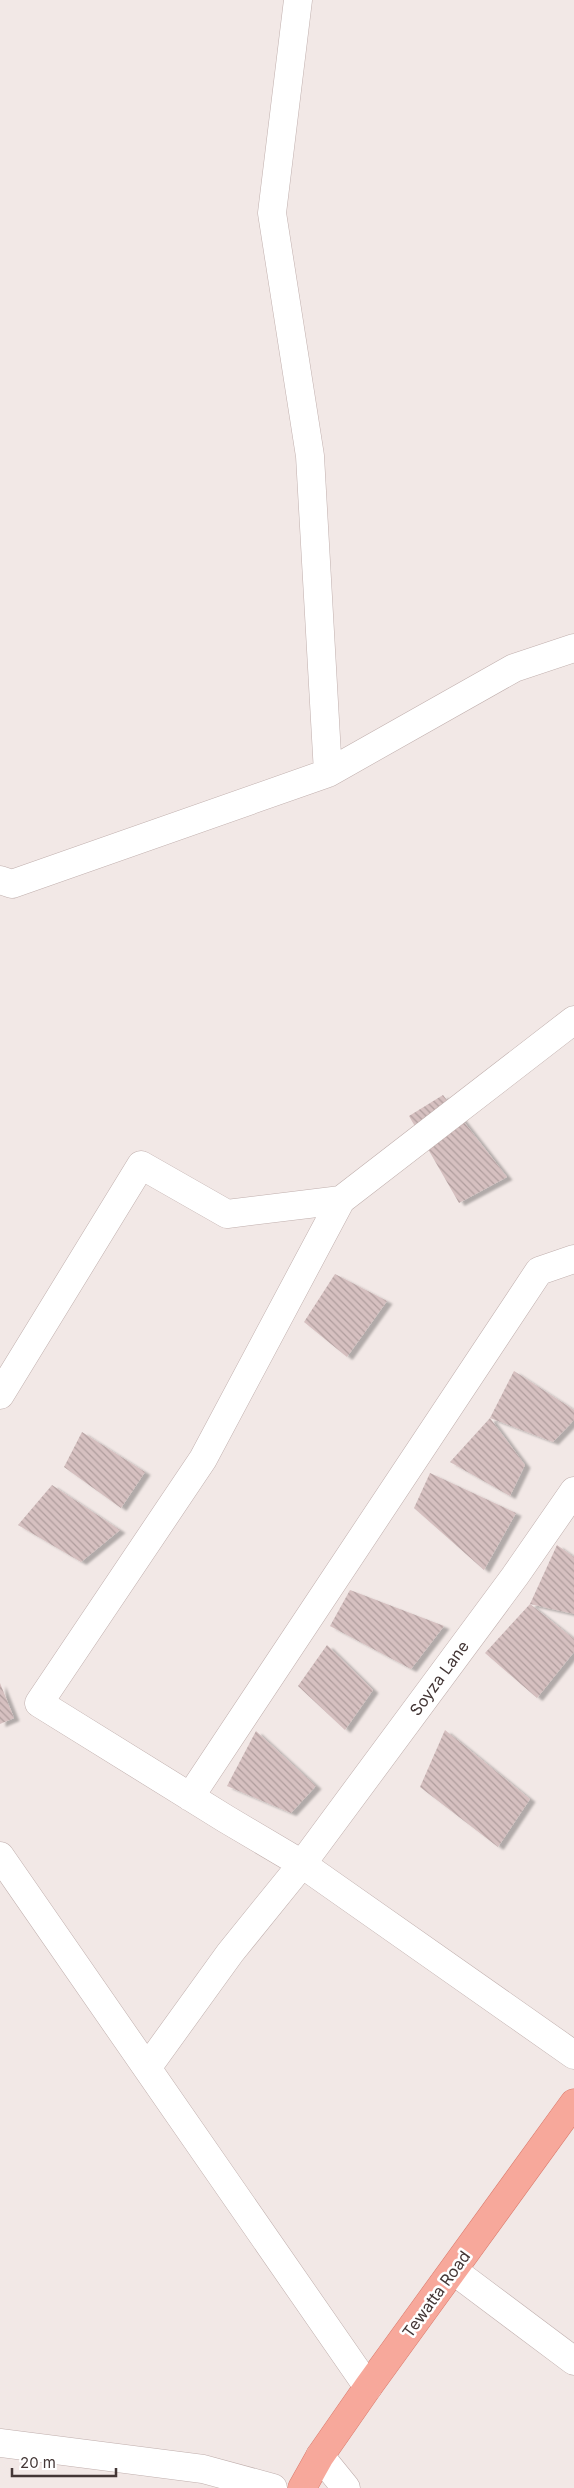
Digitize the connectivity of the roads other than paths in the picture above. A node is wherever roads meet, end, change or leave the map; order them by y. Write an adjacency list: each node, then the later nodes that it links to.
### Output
1 (298, 0): 3 (street)
2 (574, 648): 3 (street)
3 (328, 773): 4 (street)
4 (0, 880)
5 (574, 1020): 6 (street)
6 (341, 1200): 8 (street); 10 (street)
7 (574, 1259): 10 (street)
8 (0, 1395)
9 (574, 1490): 12 (street, Soyza Lane)
10 (190, 1797): 12 (street)
11 (0, 1856): 14 (street)
12 (302, 1864): 13 (street); 14 (street, Soyza Lane)
13 (574, 2055)
14 (147, 2068): 18 (street)
15 (574, 2103): 16 (main road, Tewatta Road)
16 (454, 2270): 17 (street); 18 (main road, Tewatta Road)
17 (574, 2361)
18 (368, 2387): 20 (main road, Tewatta Road)
19 (0, 2443): 21 (street)
20 (320, 2456): 22 (main road, Tewatta Road); 23 (street)
21 (273, 2488)
22 (302, 2488)
23 (346, 2488)

